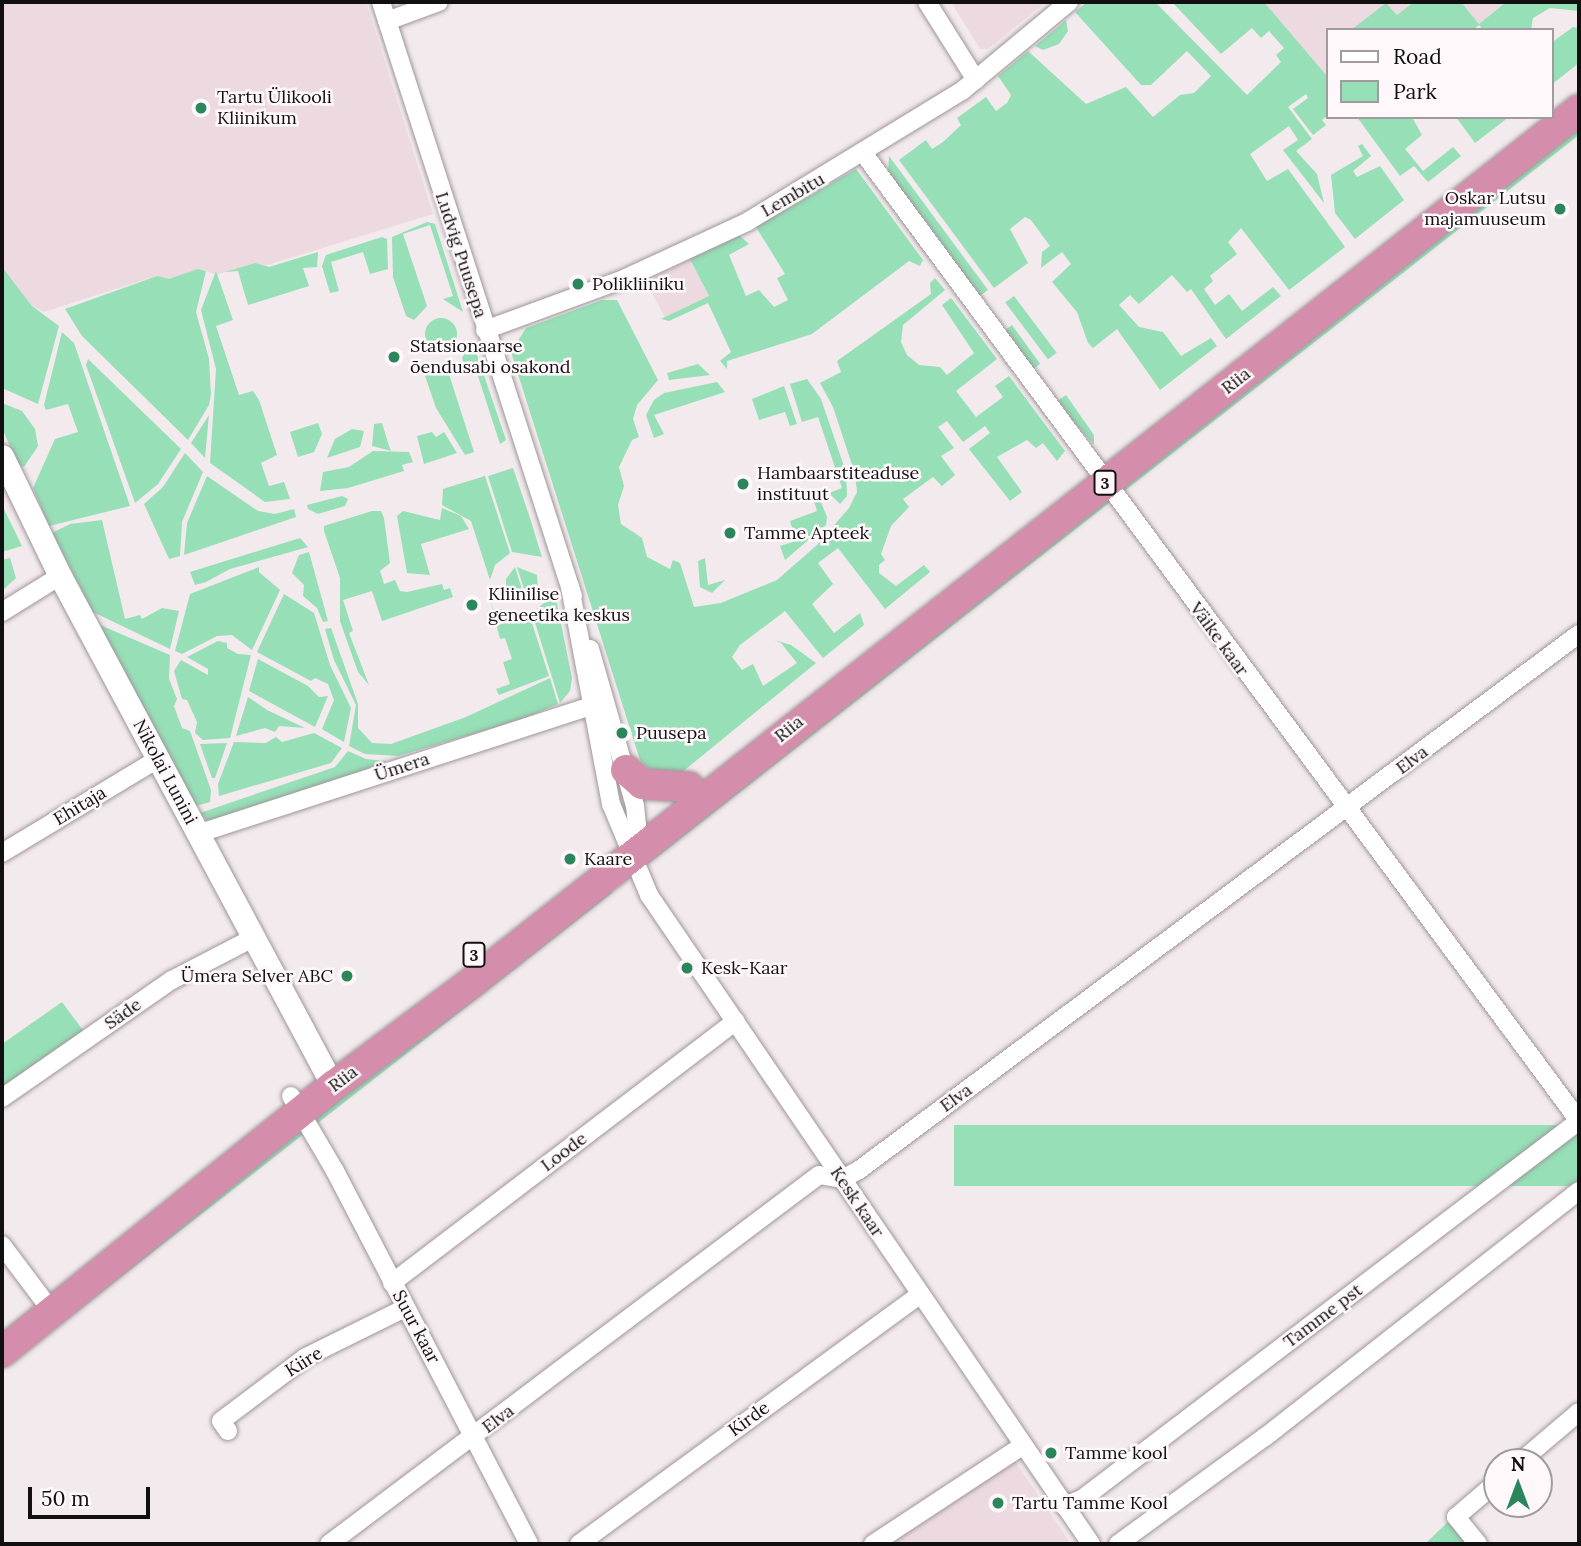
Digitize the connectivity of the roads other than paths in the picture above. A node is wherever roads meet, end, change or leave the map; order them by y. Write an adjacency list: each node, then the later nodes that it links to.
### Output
1 (380, 2): 5 (street, Ludvig Puusepa)
2 (439, 2): 5 (street)
3 (927, 2): 6 (street)
4 (1069, 2): 6 (street, Lembitu)
5 (387, 21): 12 (street, Ludvig Puusepa)
6 (976, 80): 11 (street, Lembitu)
7 (1579, 87): 8 (highway)
8 (1553, 107)
9 (1579, 110): 14 (highway, Riia / 3)
10 (1539, 119): 14 (highway, Riia / 3)
11 (863, 154): 12 (street, Lembitu); 14 (street, Väike kaar)
12 (485, 330): 18 (street, Ludvig Puusepa)
13 (2, 456): 15 (street, Nikolai Lunini)
14 (1100, 475): 21 (highway, Riia / 3); 22 (street, Väike kaar); 24 (highway, Riia / 3)
15 (60, 576): 16 (street); 19 (street, Nikolai Lunini)
16 (2, 612)
17 (1579, 634): 22 (street, Elva)
18 (598, 704): 20 (street, Ludvig Puusepa); 23 (street, Ümera); 24 (street, Ludvig Puusepa)
19 (158, 759): 23 (street, Nikolai Lunini); 25 (street, Ehitaja)
20 (626, 770): 21 (highway); 24 (street, Ludvig Puusepa)
21 (689, 788): 24 (highway, Riia / 3)
22 (1348, 808): 31 (street, Väike kaar); 32 (street, Elva)
23 (197, 834): 26 (street, Nikolai Lunini)
24 (630, 840): 27 (street, Kesk kaar); 28 (highway, Riia / 3)
25 (2, 853)
26 (251, 939): 28 (street, Nikolai Lunini); 29 (street, Säde)
27 (736, 1021): 32 (street, Kesk kaar); 35 (street, Loode)
28 (328, 1079): 30 (highway, Riia / 3)
29 (2, 1098)
30 (296, 1104): 35 (street, Suur kaar); 37 (highway, Riia / 3); 40 (highway, Riia / 3)
31 (1579, 1121): 47 (street, Tamme pst)
32 (842, 1179): 36 (street, Kesk kaar); 43 (street, Elva)
33 (1579, 1191): 53 (street)
34 (2, 1245): 37 (street)
35 (393, 1283): 38 (street, Suur kaar)
36 (920, 1294): 44 (street, Kesk kaar); 50 (street, Kirde)
37 (44, 1301): 39 (highway, Riia / 3)
38 (405, 1308): 42 (street, Kiire); 43 (street, Suur kaar)
39 (2, 1333)
40 (2, 1352)
41 (1579, 1412): 45 (street)
42 (228, 1431)
43 (475, 1437): 48 (street, Elva); 49 (street, Suur kaar)
44 (1022, 1446): 47 (street, Kesk kaar); 51 (street)
45 (1537, 1448)
46 (1483, 1494): 54 (street)
47 (1064, 1506): 52 (street, Kesk kaar)
48 (329, 1544)
49 (529, 1544)
50 (579, 1544)
51 (873, 1544)
52 (1091, 1544)
53 (1118, 1544)
54 (1478, 1544)

